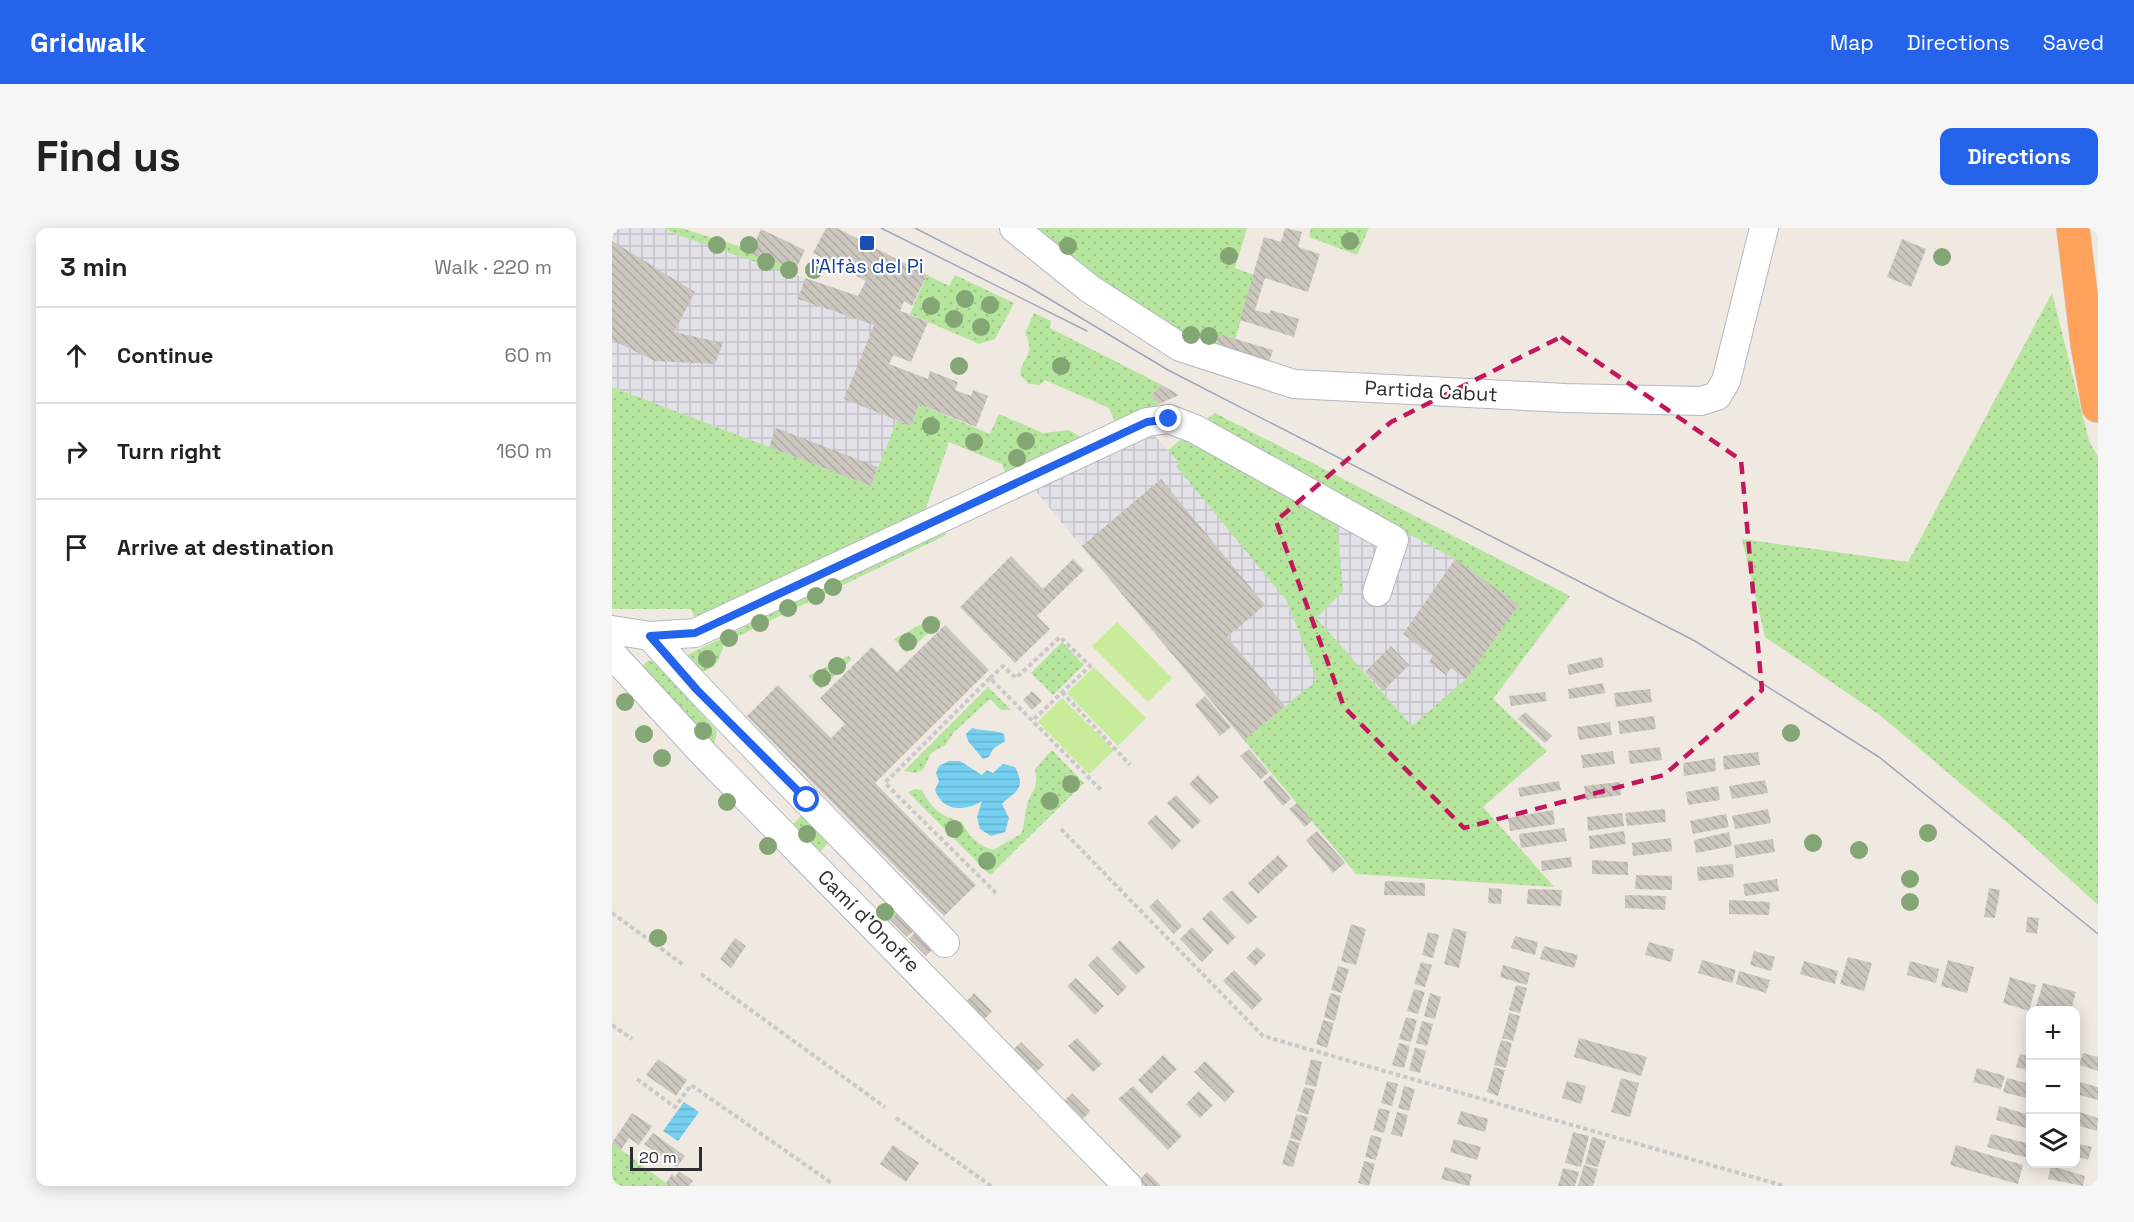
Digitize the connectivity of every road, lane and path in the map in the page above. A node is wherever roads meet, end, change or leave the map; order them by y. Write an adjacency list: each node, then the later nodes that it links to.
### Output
1 (1014, 228): 2 (street, Partida Cabut)
2 (1764, 228)
3 (2073, 228): 4 (highway)
4 (2098, 406)
5 (1377, 592): 7 (street)
6 (612, 630): 7 (street)
7 (650, 636): 17 (street)
8 (612, 654): 27 (street, Camí d'Onofre)
9 (990, 678): 10 (path); 11 (path); 15 (path)
10 (1062, 692): 11 (path); 12 (path)
11 (1032, 721): 13 (path)
12 (1130, 765)
13 (1102, 791)
14 (1061, 829): 28 (path)
15 (996, 893)
16 (612, 913): 18 (path)
17 (945, 943)
18 (685, 966)
19 (701, 974): 23 (path)
20 (612, 1025): 21 (path)
21 (632, 1039)
22 (637, 1080): 25 (path)
23 (885, 1107)
24 (896, 1118): 26 (path)
25 (833, 1184)
26 (991, 1186)
27 (1128, 1186)
28 (1784, 1186)

